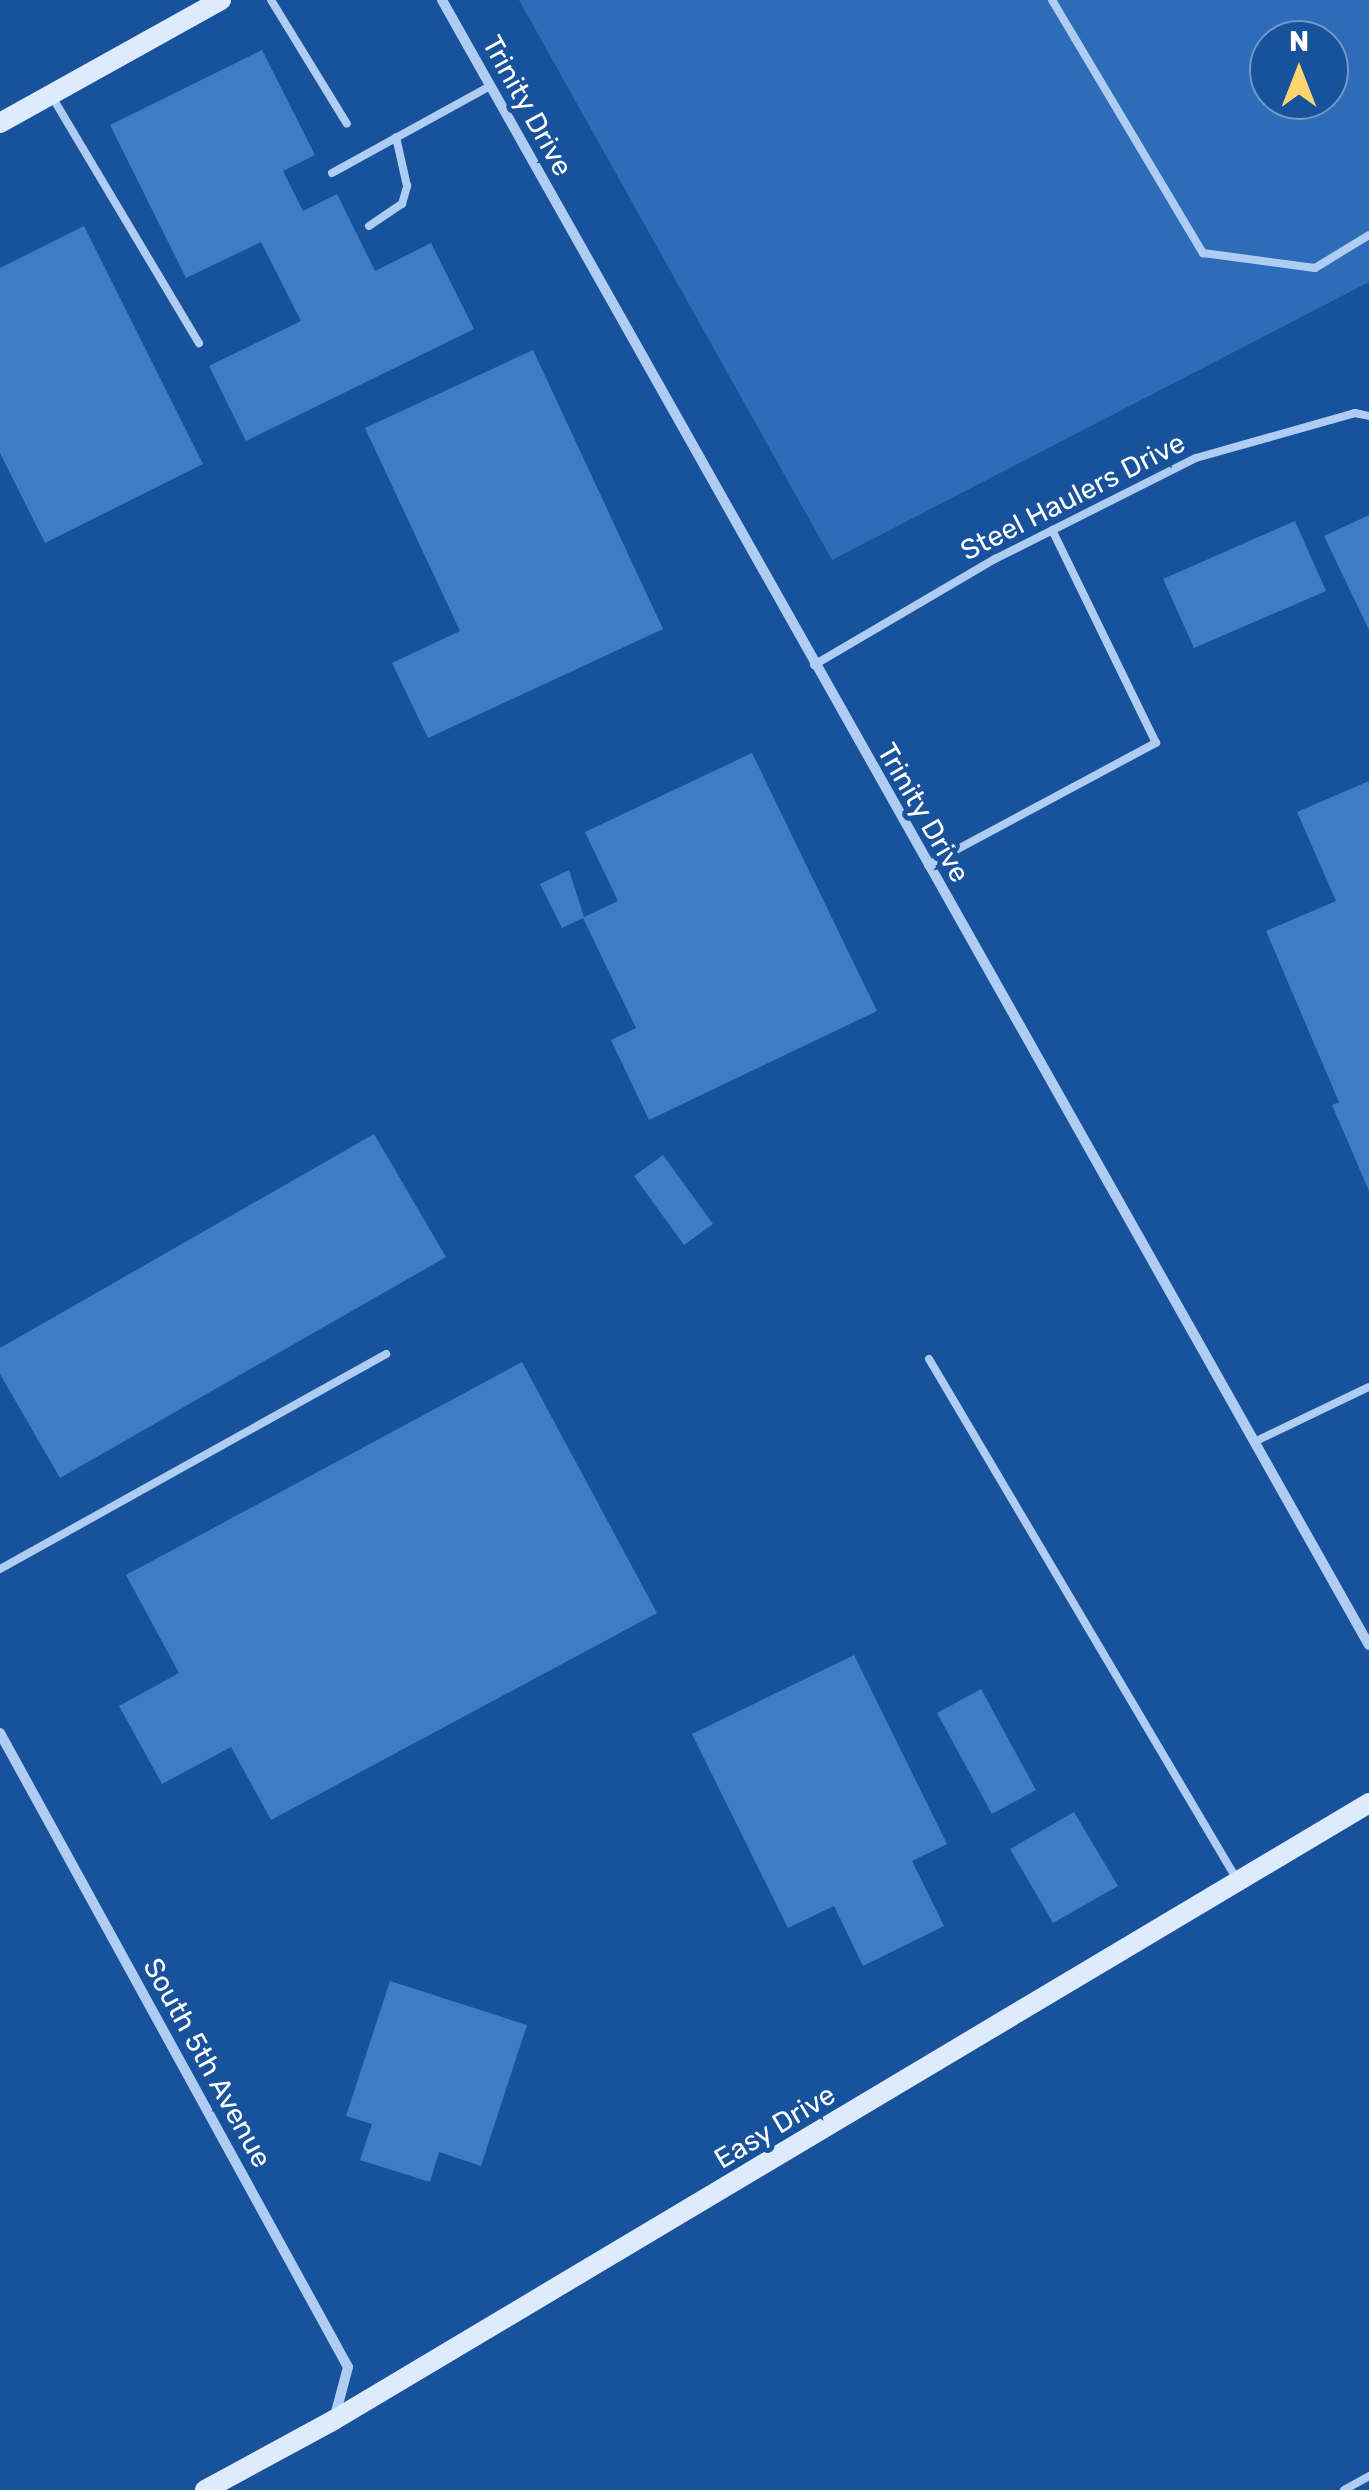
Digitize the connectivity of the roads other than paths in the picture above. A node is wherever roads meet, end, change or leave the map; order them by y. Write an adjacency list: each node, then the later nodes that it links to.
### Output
1 (221, 0): 6 (street)
2 (272, 0): 8 (lane)
3 (442, 0): 5 (street, Trinity Drive)
4 (1052, 0): 12 (lane)
5 (490, 86): 9 (lane); 16 (street, Trinity Drive)
6 (50, 95): 7 (street); 13 (lane)
7 (0, 123)
8 (348, 124)
9 (396, 137): 10 (lane); 11 (lane)
10 (332, 173)
11 (369, 226)
12 (1369, 235)
13 (199, 342)
14 (1369, 416): 15 (lane, Steel Haulers Drive)
15 (1052, 530): 16 (lane, Steel Haulers Drive); 17 (lane)
16 (814, 665): 17 (street, Trinity Drive)
17 (928, 865): 21 (street, Trinity Drive)
18 (386, 1354): 22 (lane)
19 (929, 1359): 26 (lane)
20 (1369, 1386): 21 (lane)
21 (1254, 1442): 23 (street, Trinity Drive)
22 (0, 1569)
23 (1369, 1645)
24 (0, 1733): 27 (street, South 5th Avenue)
25 (1369, 1804): 26 (street, Easy Drive)
26 (1238, 1882): 27 (street, Easy Drive)
27 (334, 2420): 29 (street, Easy Drive)
28 (1369, 2476): 30 (lane)
29 (206, 2490)
30 (1344, 2490)

